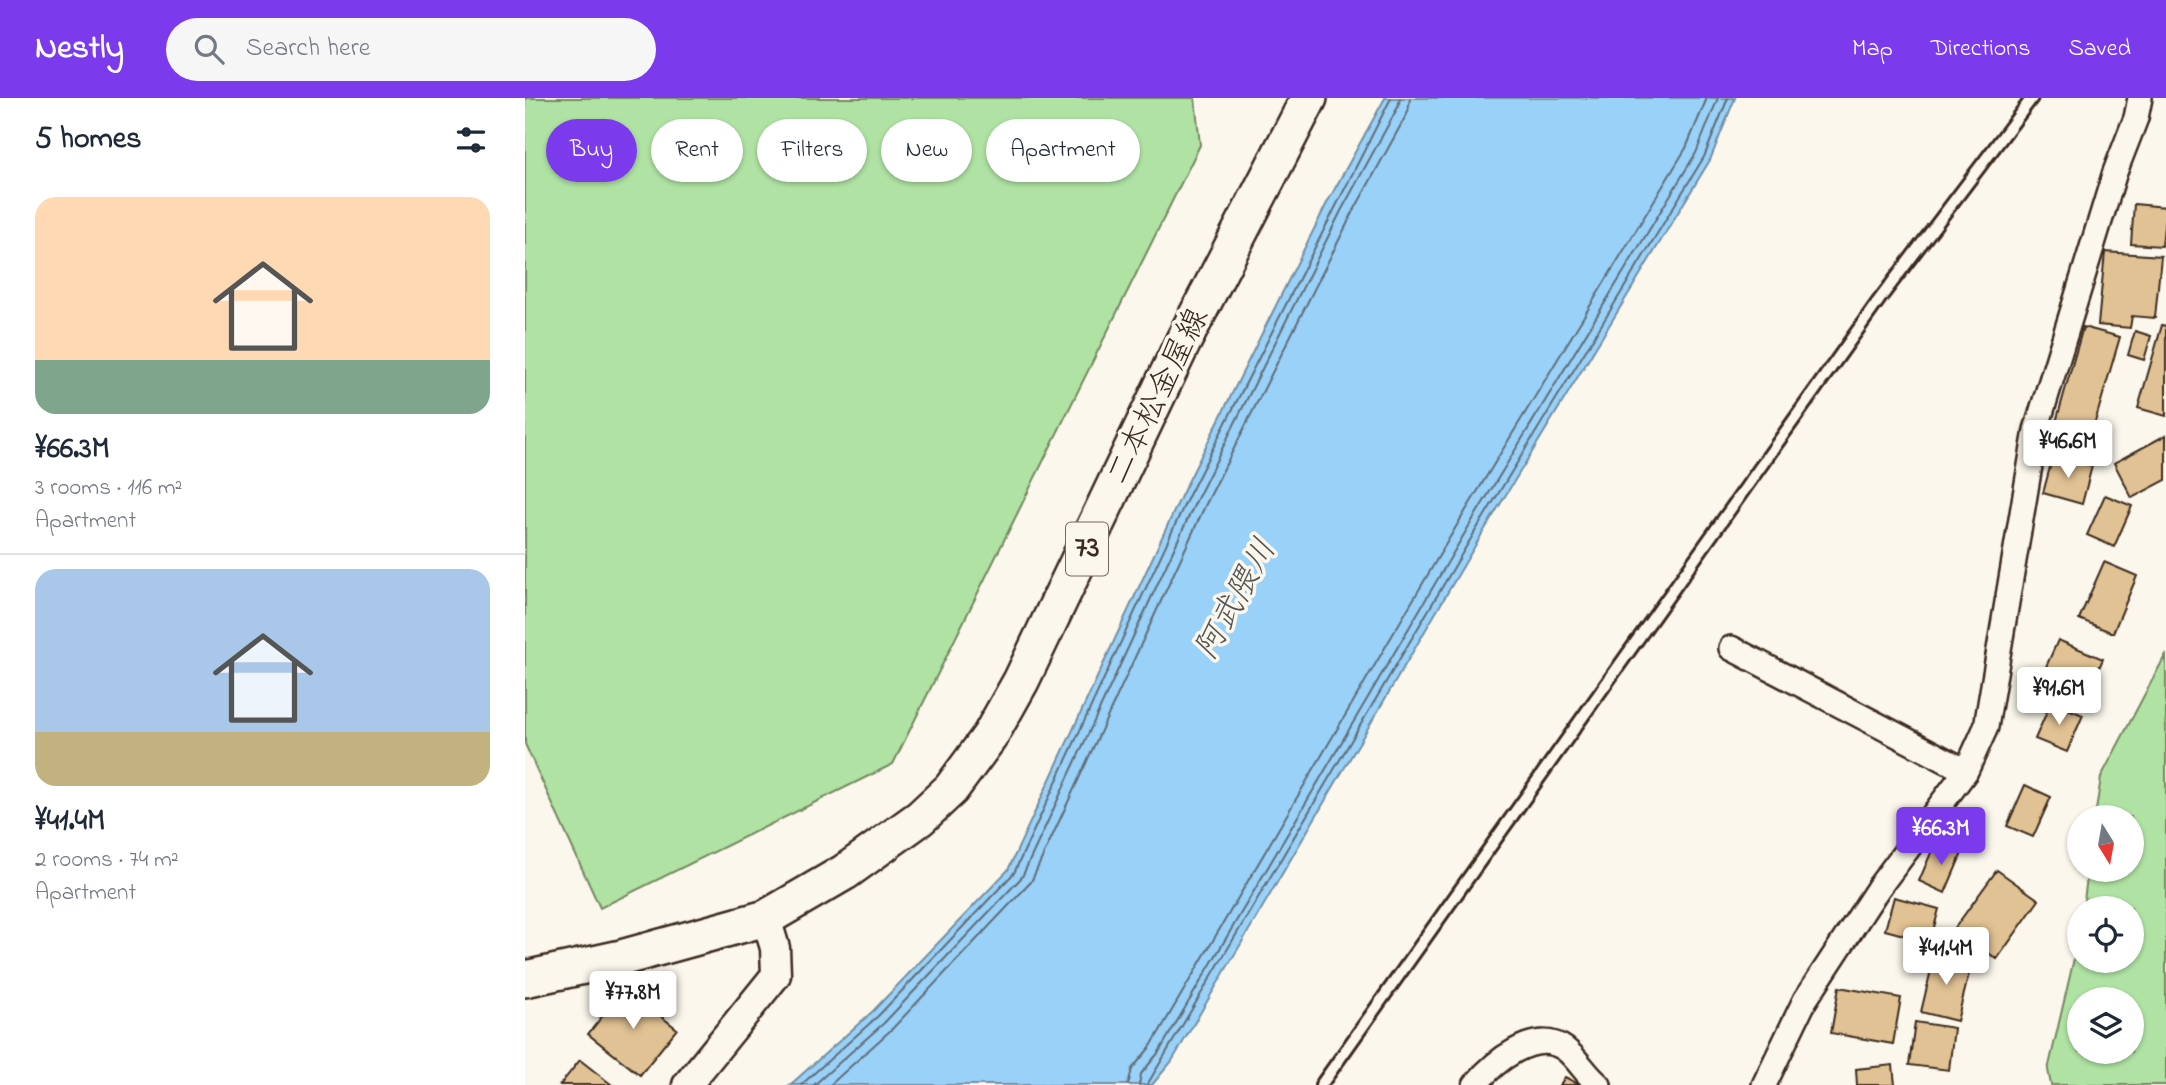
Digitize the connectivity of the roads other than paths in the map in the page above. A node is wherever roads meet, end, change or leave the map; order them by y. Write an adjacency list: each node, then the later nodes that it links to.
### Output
1 (1309, 98): 6 (main road, 二本松金屋線 / 73)
2 (2032, 98): 10 (lane)
3 (2140, 98): 5 (street)
4 (1731, 649): 5 (street)
5 (1966, 771): 8 (street)
6 (766, 918): 7 (main road, 二本松金屋線 / 73); 9 (street)
7 (525, 979)
8 (1764, 1084)
9 (687, 1085)
10 (1321, 1085)
11 (1475, 1085): 12 (street)
12 (1599, 1085)

